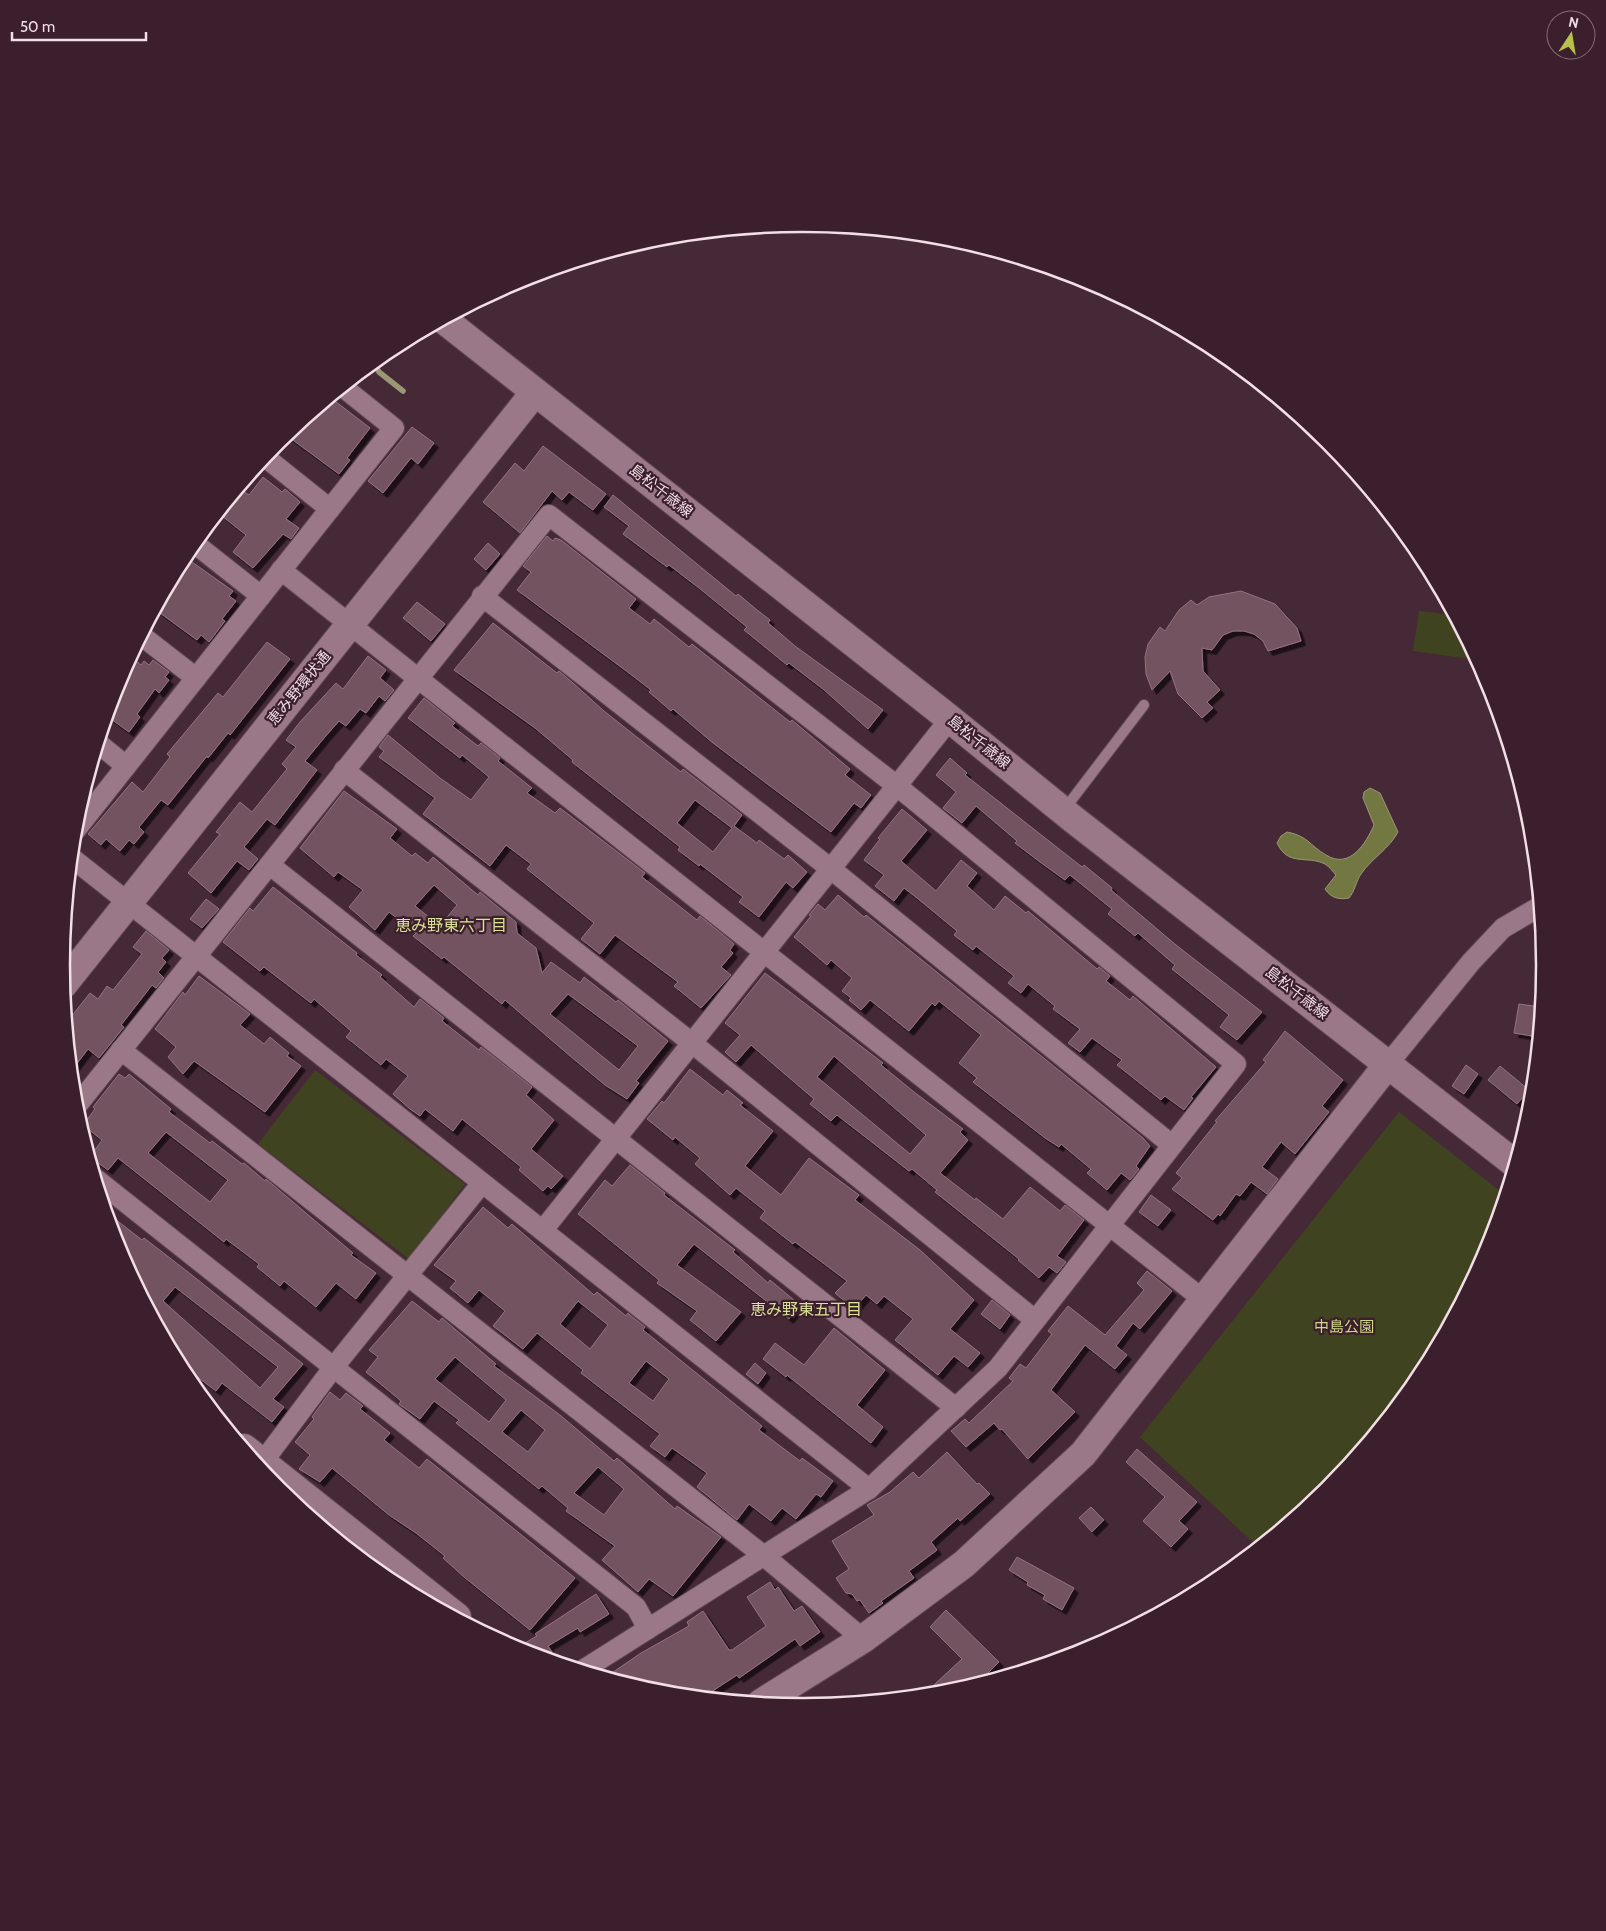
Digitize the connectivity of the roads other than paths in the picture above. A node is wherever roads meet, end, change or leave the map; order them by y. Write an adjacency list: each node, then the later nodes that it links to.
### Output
1 (449, 324): 3 (street, 島松千歳線)
2 (348, 391): 5 (street)
3 (536, 392): 10 (street, 恵み野環状通); 15 (street, 島松千歳線)
4 (271, 462): 5 (street)
5 (330, 509): 7 (street)
6 (201, 548): 8 (street)
7 (281, 570): 8 (street); 10 (street)
8 (261, 596): 12 (street)
9 (482, 596): 13 (street); 19 (street); 24 (street)
10 (350, 624): 13 (street); 25 (street, 恵み野環状通)
11 (147, 640): 12 (street)
12 (196, 678): 17 (street)
13 (418, 678): 18 (street); 27 (street)
14 (1144, 704): 20 (lane)
15 (950, 719): 19 (street); 20 (street, 島松千歳線)
16 (104, 748): 17 (street)
17 (126, 766): 21 (street)
18 (344, 770): 23 (street); 30 (street)
19 (897, 786): 24 (street); 35 (street)
20 (1063, 811): 32 (street, 島松千歳線)
21 (85, 818)
22 (77, 862): 25 (street)
23 (270, 865): 28 (street); 34 (street)
24 (831, 869): 27 (street); 35 (street)
25 (129, 902): 28 (street); 29 (street, 恵み野環状通)
26 (1533, 910): 32 (street)
27 (766, 952): 30 (street); 39 (street)
28 (196, 955): 31 (street); 37 (street)
29 (70, 976)
30 (692, 1043): 34 (street); 43 (street)
31 (122, 1050): 33 (street); 41 (street)
32 (1388, 1064): 36 (street, 島松千歳線); 42 (street)
33 (82, 1099)
34 (617, 1138): 40 (street); 45 (street)
35 (1172, 1145): 39 (street)
36 (1510, 1160)
37 (482, 1183): 40 (street); 41 (street)
38 (104, 1186): 44 (street)
39 (1110, 1227): 42 (street); 43 (street)
40 (543, 1230): 48 (street)
41 (408, 1274): 44 (street); 49 (street)
42 (1205, 1301): 52 (street)
43 (1035, 1320): 45 (street)
44 (333, 1368): 46 (street); 51 (street)
45 (956, 1408): 48 (street)
46 (258, 1455)
47 (279, 1478): 50 (street)
48 (869, 1488): 49 (street)
49 (764, 1556): 51 (street); 52 (street)
50 (432, 1598)
51 (648, 1630): 53 (street)
52 (863, 1639): 54 (street)
53 (589, 1667)
54 (769, 1697)

